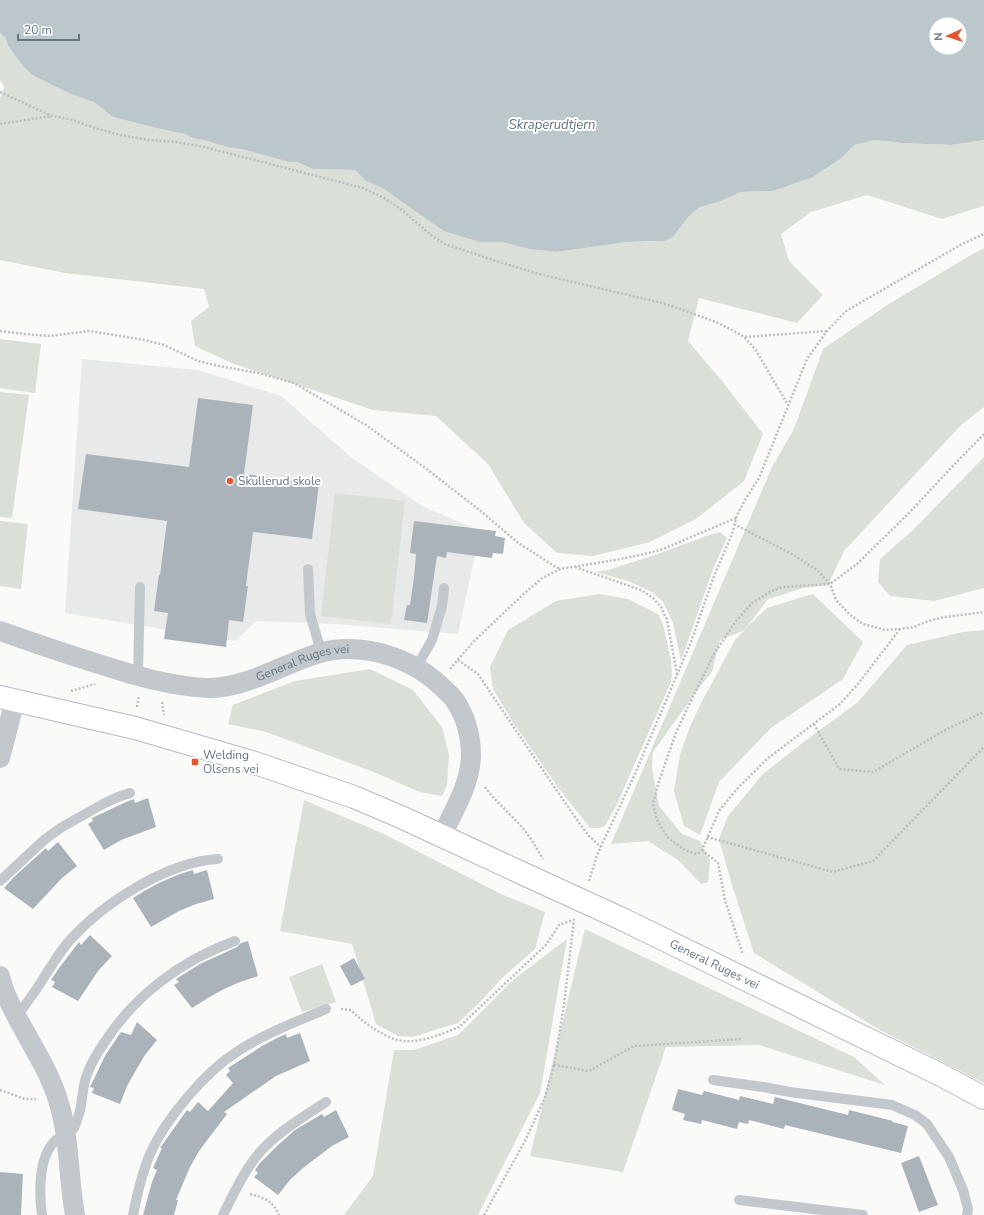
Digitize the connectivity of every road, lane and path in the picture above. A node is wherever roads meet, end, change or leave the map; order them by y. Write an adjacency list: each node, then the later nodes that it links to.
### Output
1 (0, 92): 2 (path)
2 (52, 116): 3 (path); 7 (path)
3 (0, 124)
4 (984, 234): 5 (path)
5 (827, 331): 7 (path); 8 (path)
6 (0, 332): 13 (path)
7 (744, 337): 8 (path)
8 (788, 405): 10 (path)
9 (984, 434): 15 (path)
10 (736, 518): 11 (path); 12 (path)
11 (734, 524): 15 (path); 24 (path)
12 (574, 567): 13 (path); 24 (path)
13 (560, 569): 22 (path)
14 (308, 570): 21 (lane)
15 (830, 584): 19 (path); 37 (path)
16 (140, 587): 25 (lane)
17 (444, 588): 23 (lane)
18 (984, 612): 19 (path)
19 (900, 629): 29 (path)
20 (0, 631): 25 (street, General Ruges vei)
21 (321, 651): 23 (street, General Ruges vei); 25 (street, General Ruges vei)
22 (458, 660): 26 (path); 36 (path)
23 (416, 668): 26 (street, General Ruges vei)
24 (677, 674): 36 (path)
25 (138, 676)
26 (437, 682): 32 (street, General Ruges vei)
27 (7, 699): 31 (street); 34 (main road, General Ruges vei)
28 (984, 712): 29 (path)
29 (814, 724): 35 (path)
30 (984, 747): 35 (path)
31 (0, 758)
32 (470, 765): 34 (street, General Ruges vei); 39 (path)
33 (130, 793): 40 (lane)
34 (442, 835): 53 (main road, General Ruges vei, bridge)
35 (707, 837): 37 (path)
36 (601, 847): 41 (path)
37 (702, 850): 45 (path)
38 (218, 859): 48 (lane)
39 (546, 864)
40 (0, 881)
41 (588, 886)
42 (577, 914): 43 (path)
43 (574, 920): 47 (path); 50 (path)
44 (235, 941): 56 (lane)
45 (744, 959)
46 (0, 976): 48 (street)
47 (326, 1009): 61 (lane)
48 (11, 1011): 56 (street)
49 (742, 1039): 50 (path)
50 (554, 1065): 64 (path)
51 (712, 1080): 66 (lane)
52 (0, 1090): 54 (path)
53 (984, 1098)
54 (25, 1099)
55 (326, 1102): 57 (lane)
56 (66, 1135): 59 (lane); 60 (street)
57 (236, 1190): 62 (lane); 63 (path)
58 (738, 1200): 65 (lane)
59 (42, 1215)
60 (75, 1215)
61 (133, 1215)
62 (223, 1215)
63 (279, 1215)
64 (484, 1215)
65 (863, 1215)
66 (967, 1215)

